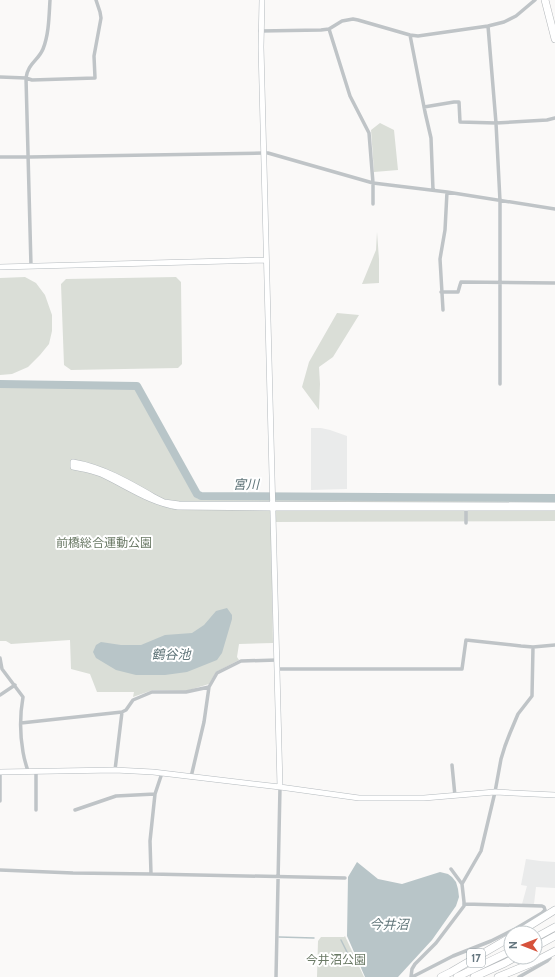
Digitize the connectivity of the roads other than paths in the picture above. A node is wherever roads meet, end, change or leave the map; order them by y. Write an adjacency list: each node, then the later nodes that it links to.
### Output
1 (50, 0): 12 (street)
2 (96, 0): 12 (street)
3 (262, 0): 8 (street)
4 (535, 0): 6 (street)
5 (545, 0): 10 (highway)
6 (488, 26): 9 (street); 15 (street)
7 (329, 29): 8 (street); 9 (street); 19 (street)
8 (260, 31): 16 (street)
9 (410, 35): 13 (street)
10 (555, 39)
11 (0, 76): 12 (street)
12 (26, 78): 18 (street)
13 (424, 107): 15 (street); 20 (street)
14 (555, 118): 15 (street)
15 (496, 123): 22 (street)
16 (264, 153): 18 (street); 19 (street); 25 (street)
17 (0, 157): 18 (street)
18 (29, 157): 26 (street)
19 (373, 183): 20 (street); 23 (street)
20 (433, 190): 21 (street)
21 (447, 192): 22 (street); 30 (street)
22 (500, 200): 24 (street); 28 (street)
23 (373, 204)
24 (555, 209)
25 (266, 260): 26 (street); 33 (street)
26 (31, 266): 27 (street)
27 (0, 267)
28 (500, 283): 29 (street); 30 (street); 32 (street)
29 (555, 283)
30 (441, 292): 31 (street)
31 (443, 310)
32 (500, 384)
33 (273, 504): 33 (street); 35 (street); 41 (street)
34 (555, 504): 35 (street)
35 (466, 506): 36 (street); 37 (street)
36 (555, 508)
37 (466, 523)
38 (555, 645): 39 (street)
39 (533, 647): 42 (street); 56 (street)
40 (0, 658): 43 (street)
41 (277, 660): 42 (street); 44 (street)
42 (277, 669): 55 (street)
43 (15, 686): 45 (street); 47 (street)
44 (210, 687): 46 (street); 54 (street)
45 (0, 695)
46 (122, 712): 47 (street); 49 (street)
47 (21, 723): 50 (street)
48 (452, 766): 59 (street)
49 (115, 770): 51 (street); 53 (street)
50 (28, 771): 51 (street); 52 (street)
51 (36, 771): 61 (street)
52 (0, 772): 60 (street)
53 (162, 773): 54 (street); 57 (street)
54 (191, 777): 55 (street)
55 (280, 787): 59 (street); 66 (street)
56 (495, 792): 58 (street); 59 (street); 68 (street)
57 (155, 794): 62 (street); 65 (street)
58 (555, 795)
59 (455, 796)
60 (0, 801)
61 (36, 810)
62 (75, 810)
63 (451, 868): 68 (street)
64 (0, 870): 65 (street)
65 (151, 874): 66 (street)
66 (278, 877): 67 (street); 84 (street)
67 (345, 878)
68 (462, 884): 69 (street)
69 (465, 904): 73 (street); 85 (street)
70 (555, 910): 72 (highway)
71 (555, 913): 72 (highway)
72 (541, 918): 74 (highway)
73 (526, 925)
74 (528, 925)
75 (555, 927): 76 (highway)
76 (543, 934)
77 (503, 936): 85 (street)
78 (555, 936): 80 (highway)
79 (503, 942): 86 (highway, 17)
80 (543, 943)
81 (552, 953): 89 (highway, 17); 90 (street)
82 (503, 955): 87 (highway, 17)
83 (503, 965): 88 (highway, 17)
84 (276, 977)
85 (411, 977)
86 (441, 977)
87 (457, 977)
88 (474, 977)
89 (498, 977)
90 (519, 977)

